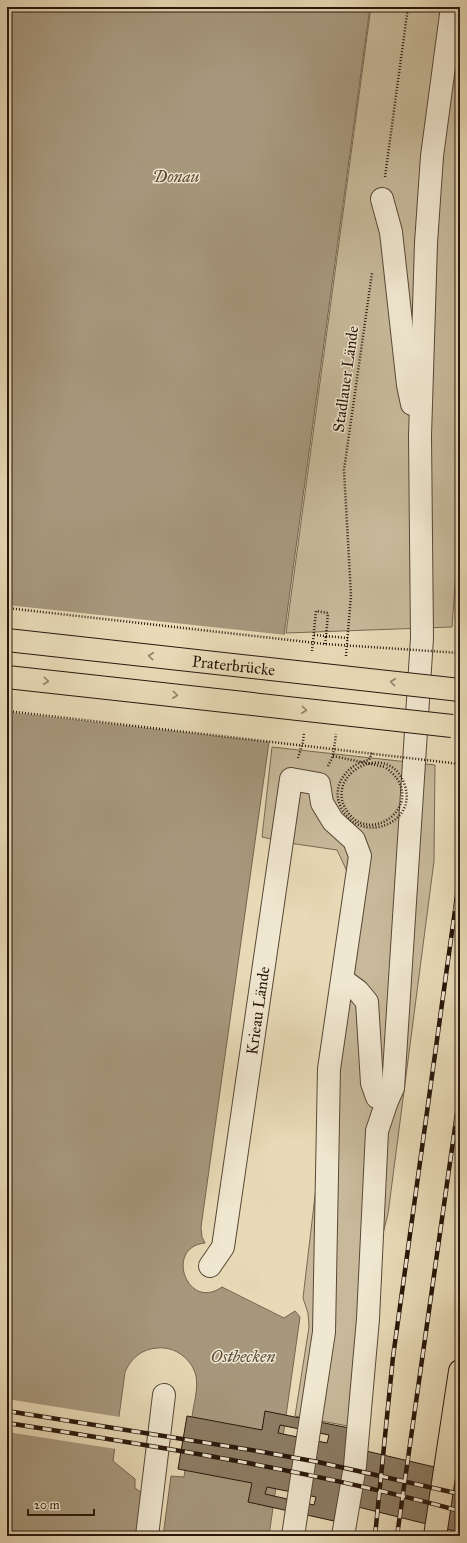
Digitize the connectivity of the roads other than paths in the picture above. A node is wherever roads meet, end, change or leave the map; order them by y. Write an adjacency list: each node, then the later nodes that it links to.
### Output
1 (452, 7): 3 (lane)
2 (382, 199): 3 (lane)
3 (420, 436): 9 (lane)
4 (7, 640): 6 (main road, Praterbrücke, one-way to 4, bridge)
5 (7, 676): 7 (main road, one-way to 7, bridge)
6 (460, 690)
7 (452, 726)
8 (343, 980): 9 (lane); 10 (lane, Krieau Lände); 14 (lane)
9 (387, 1101): 15 (lane)
10 (210, 1266)
11 (460, 1371): 16 (main road)
12 (164, 1395): 13 (lane)
13 (147, 1536)
14 (293, 1536)
15 (343, 1536)
16 (435, 1536)

